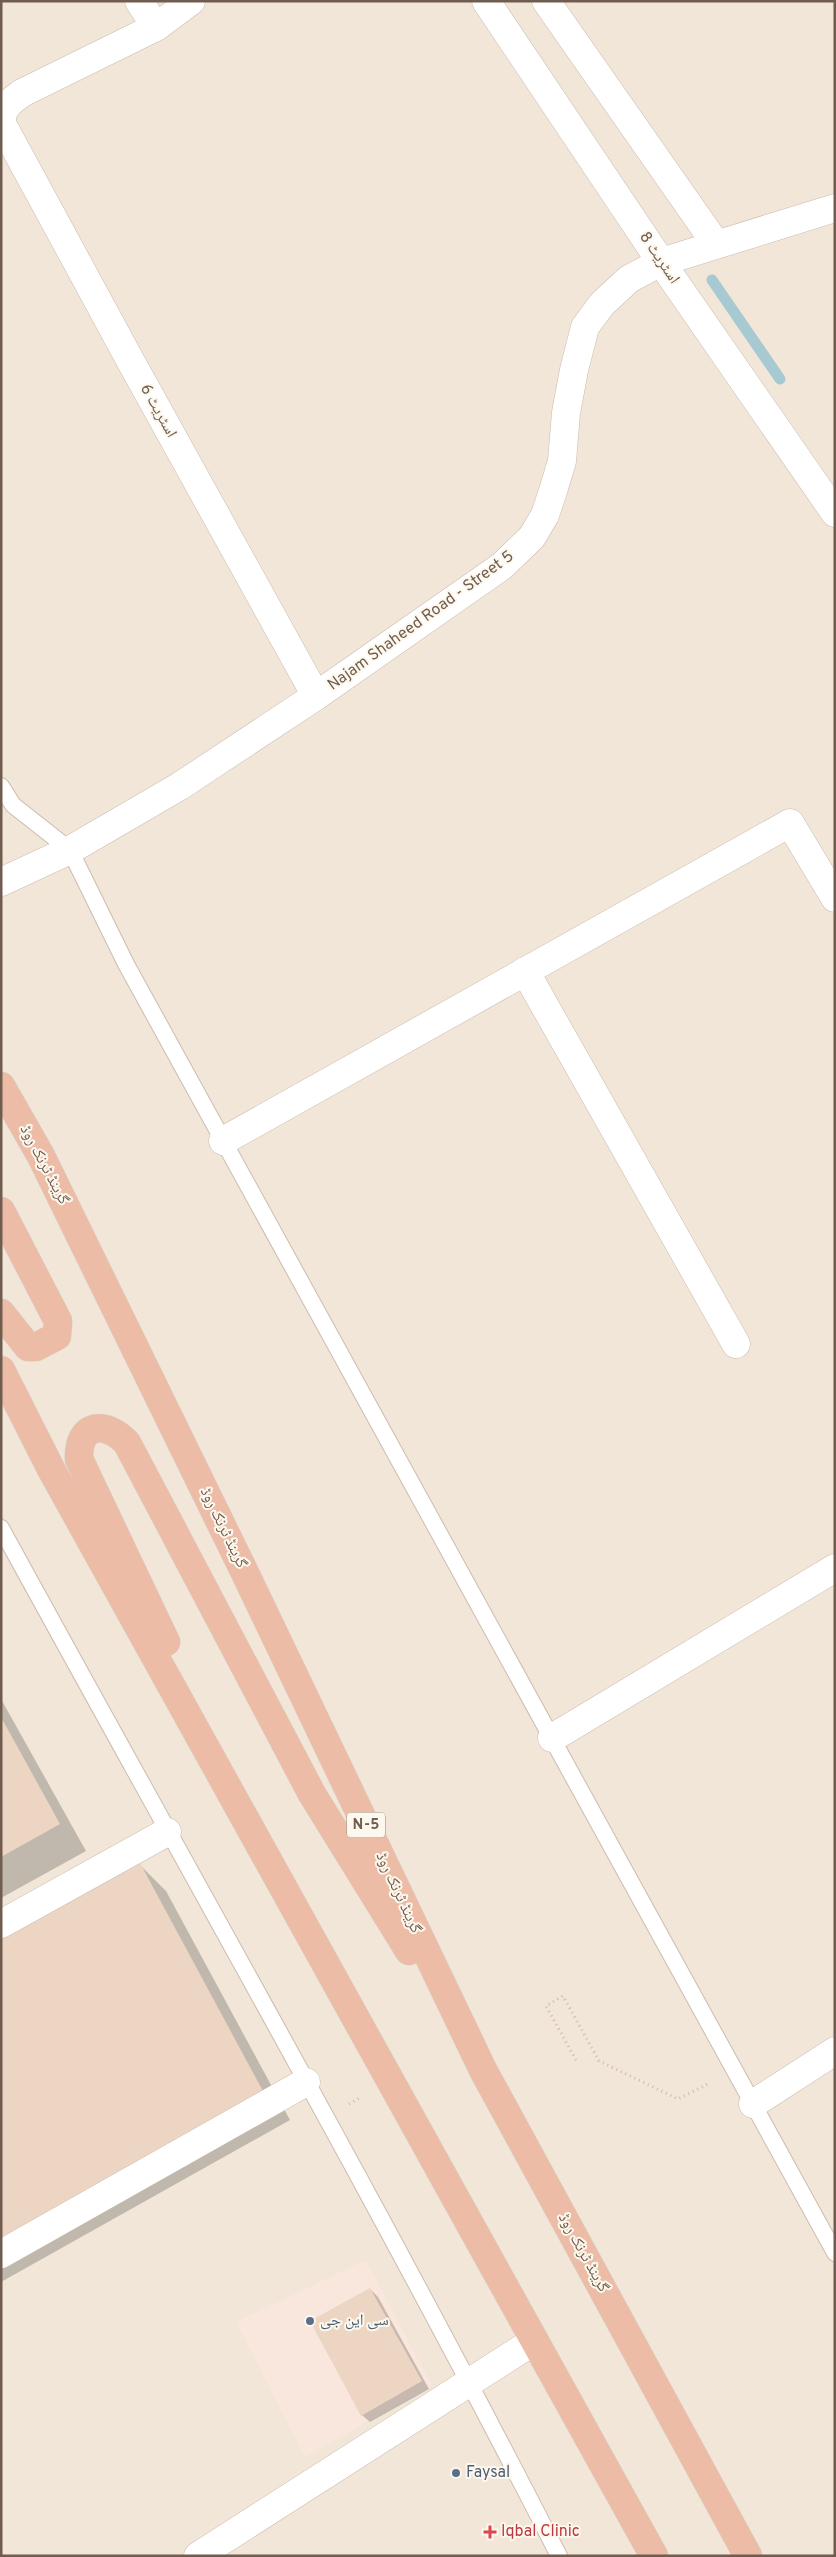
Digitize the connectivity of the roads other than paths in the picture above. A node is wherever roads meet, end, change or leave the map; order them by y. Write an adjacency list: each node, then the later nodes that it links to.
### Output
1 (139, 1): 5 (street)
2 (191, 1): 5 (street)
3 (486, 1): 9 (street, اسٹریٹ 8)
4 (546, 1): 8 (street)
5 (156, 27): 6 (street)
6 (2, 124): 11 (street, اسٹریٹ 6)
7 (835, 208): 8 (street, Najam Shaheed Road - Street 5)
8 (716, 244): 9 (street, Najam Shaheed Road - Street 5)
9 (661, 262): 10 (street, اسٹریٹ 8); 11 (street, Najam Shaheed Road - Street 5)
10 (835, 512)
11 (316, 696): 13 (street, Najam Shaheed Road - Street 5)
12 (1, 786): 13 (lane)
13 (70, 850): 14 (street, Najam Shaheed Road - Street 5); 18 (lane)
14 (1, 882)
15 (835, 898): 16 (street)
16 (525, 971): 18 (street); 21 (street)
17 (1, 1086): 30 (highway, گرینڈ ٹرنک روڈ / N-5)
18 (223, 1141): 25 (lane)
19 (1, 1211): 20 (highway)
20 (1, 1313)
21 (736, 1344)
22 (1, 1370): 27 (highway)
23 (1, 1528): 26 (lane)
24 (835, 1568): 25 (street)
25 (552, 1738): 32 (lane)
26 (167, 1832): 28 (street); 31 (lane)
27 (289, 1901): 30 (highway); 35 (highway)
28 (1, 1924)
29 (835, 2052): 32 (street)
30 (483, 2070): 40 (highway, گرینڈ ٹرنک روڈ / N-5)
31 (306, 2082): 34 (street); 36 (lane)
32 (753, 2104): 33 (lane)
33 (835, 2253)
34 (1, 2254)
35 (534, 2341): 36 (street); 39 (highway)
36 (470, 2382): 37 (street); 38 (lane)
37 (209, 2553)
38 (559, 2556)
39 (654, 2556)
40 (748, 2556)

